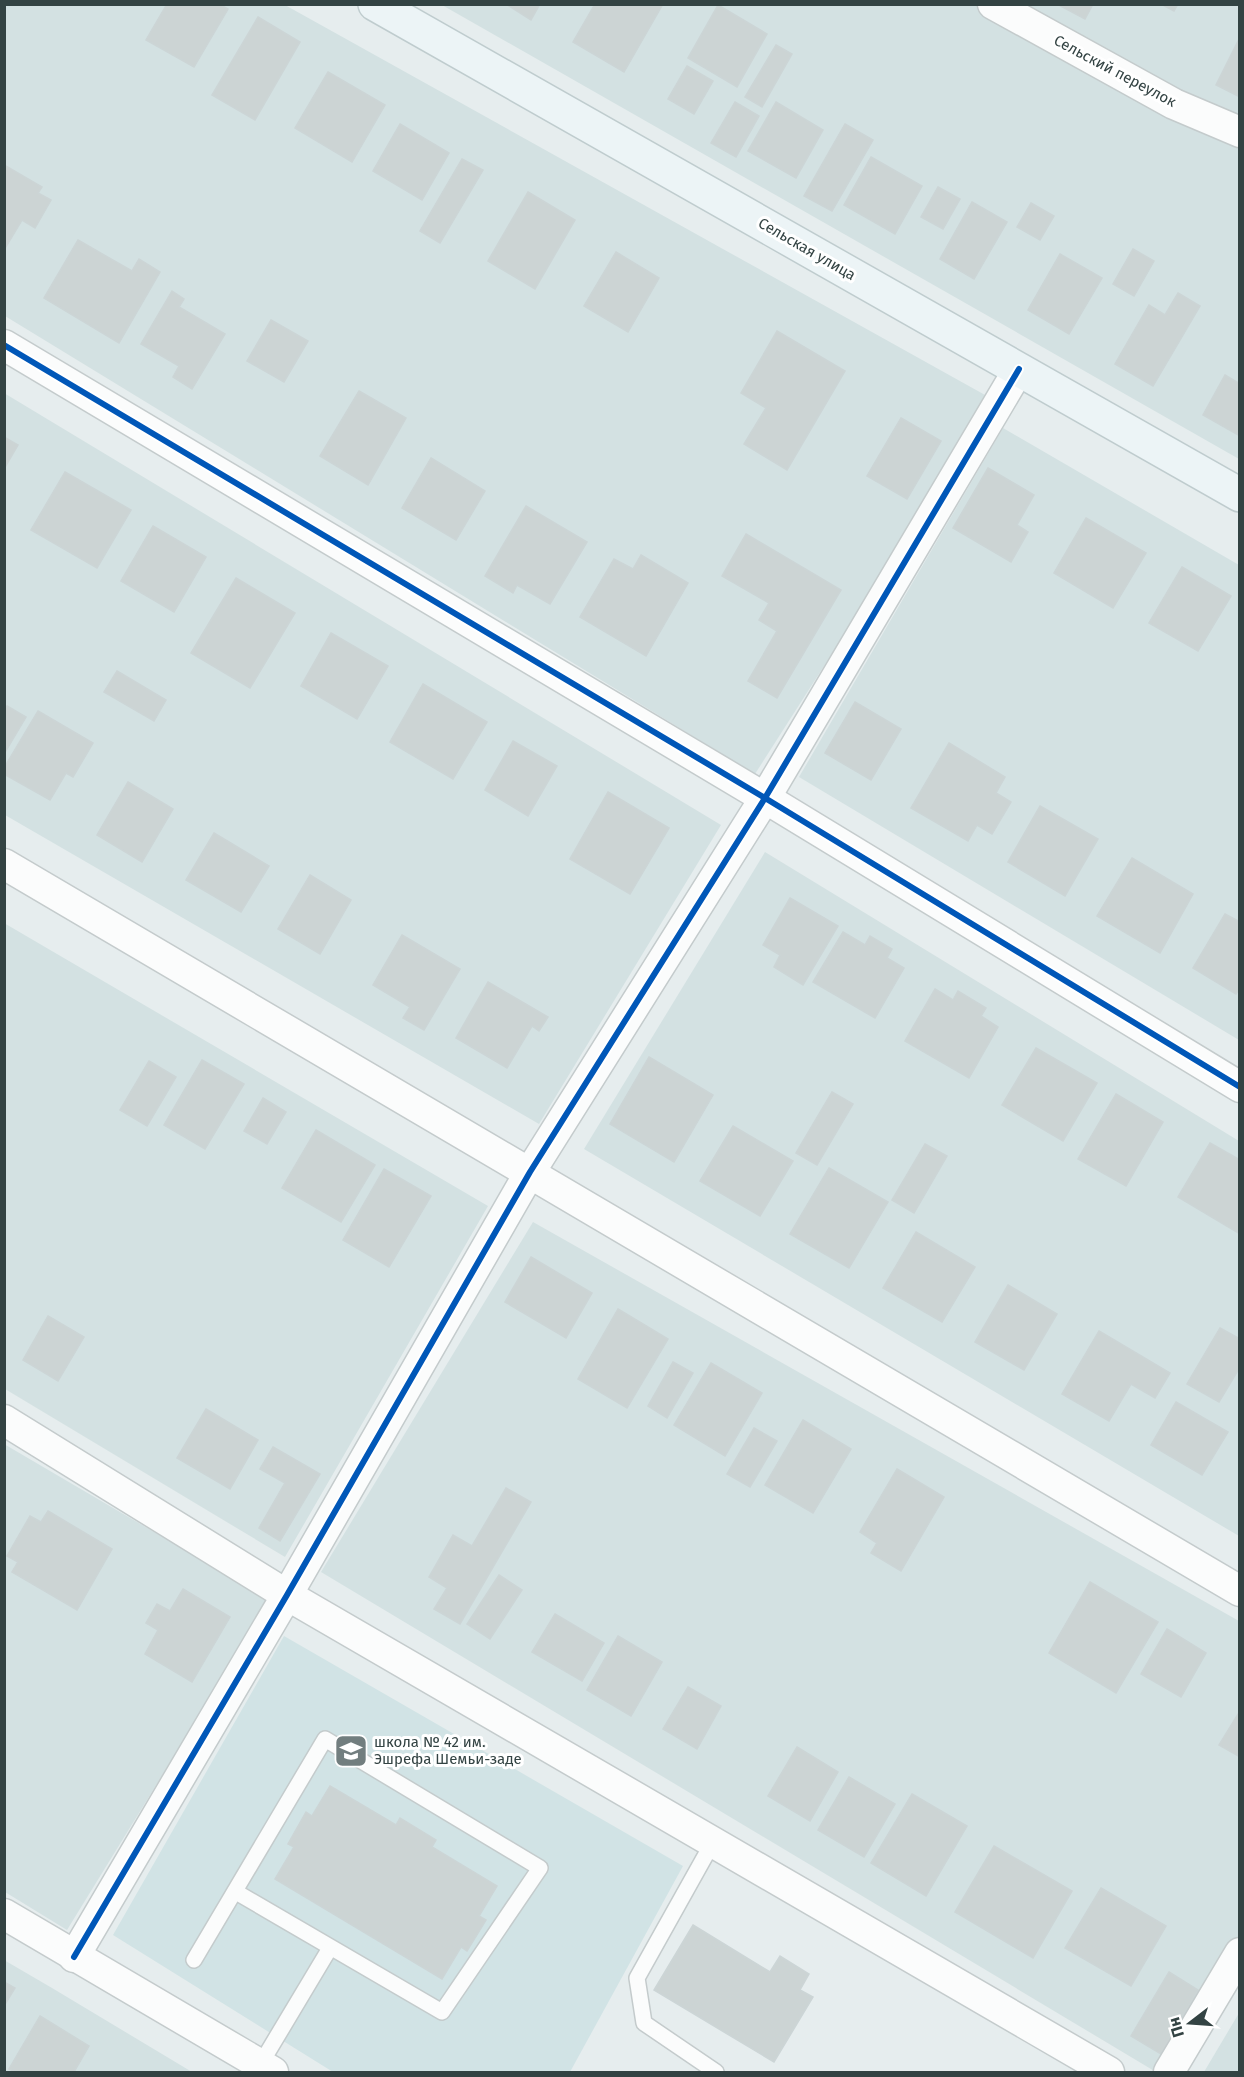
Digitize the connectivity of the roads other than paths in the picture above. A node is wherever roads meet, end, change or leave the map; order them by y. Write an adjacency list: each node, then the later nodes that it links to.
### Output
1 (375, 4): 5 (main road, Сельская улица)
2 (993, 4): 3 (street, Сельский переулок)
3 (1239, 132)
4 (4, 345): 7 (street)
5 (1019, 369): 6 (main road, Сельская улица); 7 (street)
6 (1239, 495)
7 (765, 798): 9 (street); 10 (street)
8 (4, 864): 10 (street)
9 (1239, 1087)
10 (530, 1172): 12 (street); 13 (street)
11 (4, 1420): 13 (street)
12 (1239, 1591)
13 (287, 1595): 14 (street); 19 (street)
14 (713, 1842): 22 (lane); 23 (street)
15 (236, 1892): 17 (lane); 17 (lane); 20 (lane)
16 (4, 1914): 19 (street)
17 (330, 1948): 21 (lane)
18 (1239, 1953): 24 (street)
19 (74, 1957): 21 (street)
20 (194, 1960)
21 (266, 2069)
22 (716, 2073)
23 (1109, 2073)
24 (1169, 2073)

